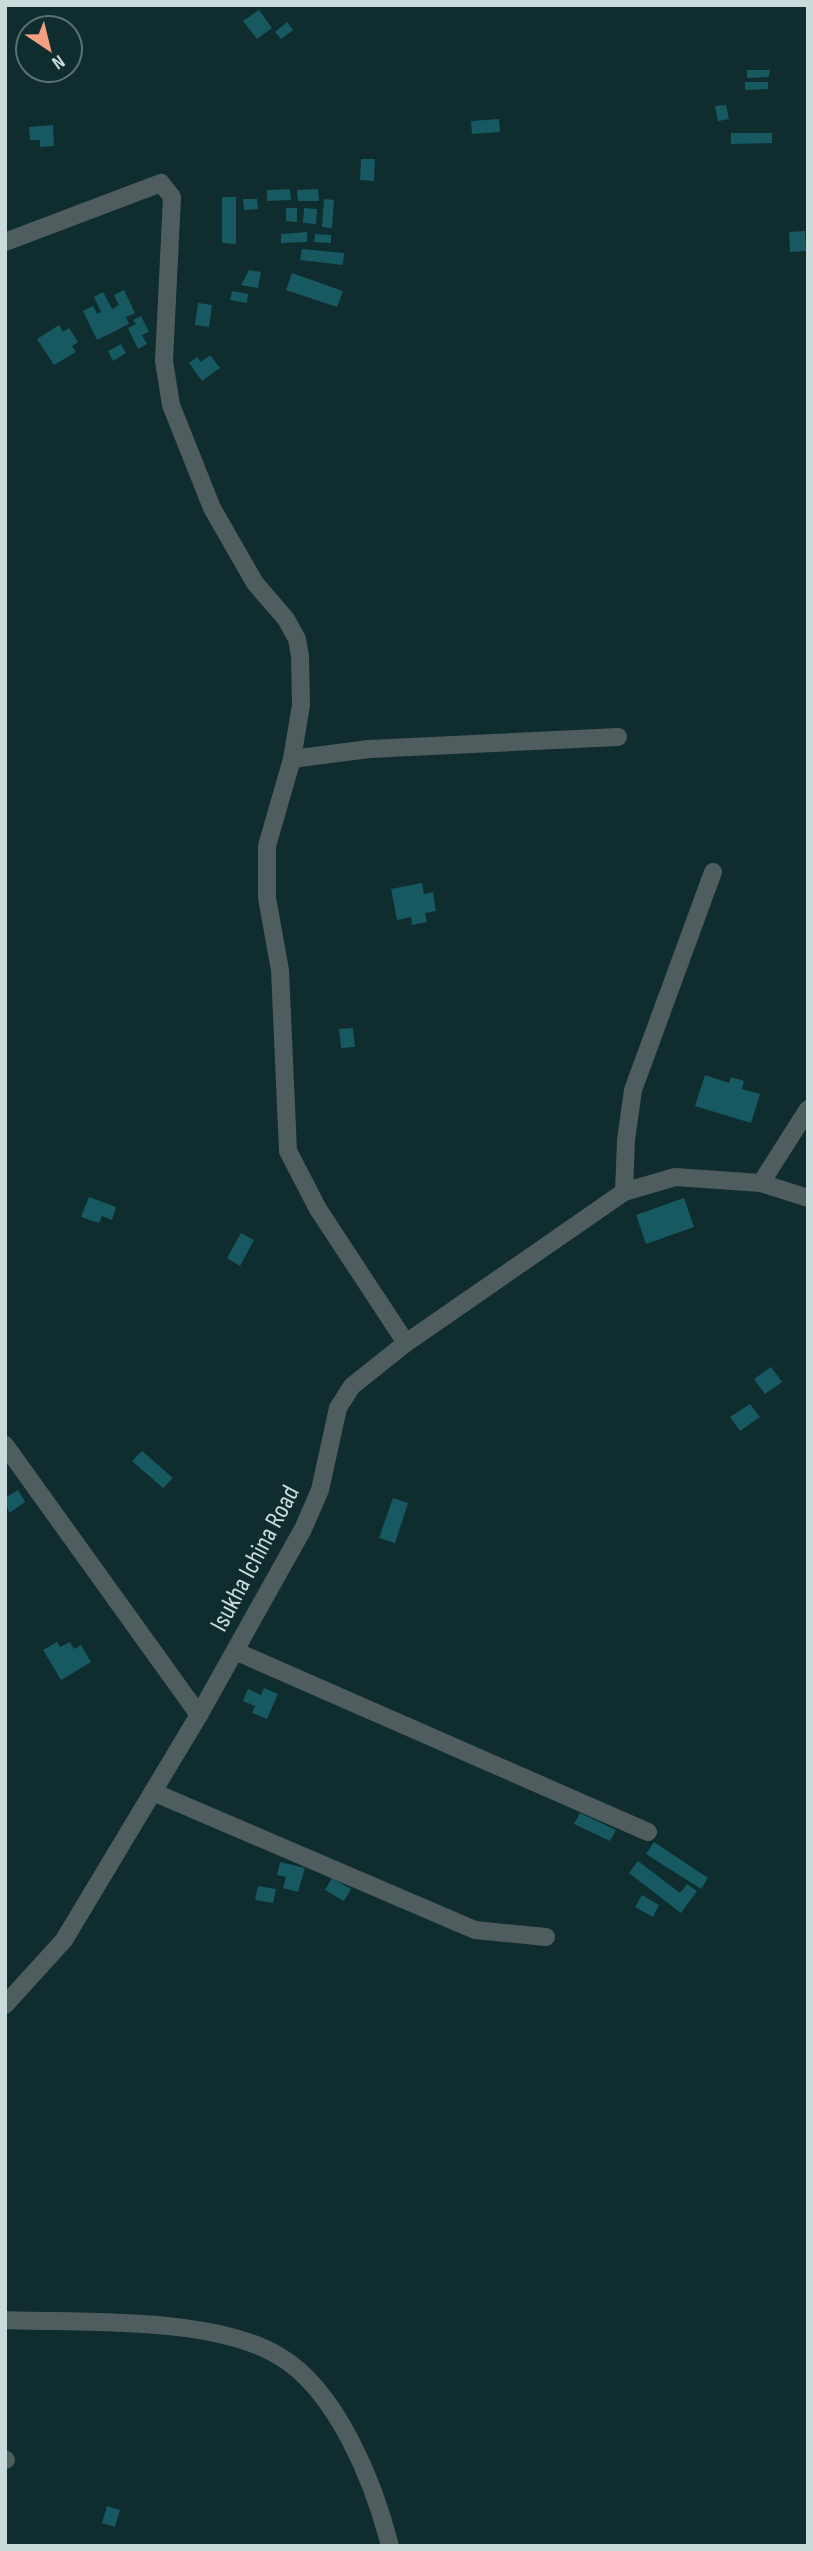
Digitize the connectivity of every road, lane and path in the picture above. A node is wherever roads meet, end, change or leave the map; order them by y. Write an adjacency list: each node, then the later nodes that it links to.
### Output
1 (5, 242): 3 (street)
2 (618, 737): 3 (street)
3 (292, 759): 9 (street)
4 (713, 872): 7 (street)
5 (808, 1109): 6 (street)
6 (761, 1183): 7 (street, Isukha Ichina Road); 8 (street, Isukha Ichina Road)
7 (624, 1192): 9 (street, Isukha Ichina Road)
8 (808, 1198)
9 (406, 1342): 11 (street, Isukha Ichina Road)
10 (5, 1445): 12 (street)
11 (235, 1651): 12 (street, Isukha Ichina Road); 14 (street)
12 (199, 1715): 13 (street, Isukha Ichina Road)
13 (153, 1792): 15 (street); 16 (street, Isukha Ichina Road)
14 (648, 1832)
15 (546, 1937)
16 (5, 2005)
17 (5, 2320): 18 (street)
18 (390, 2546)

